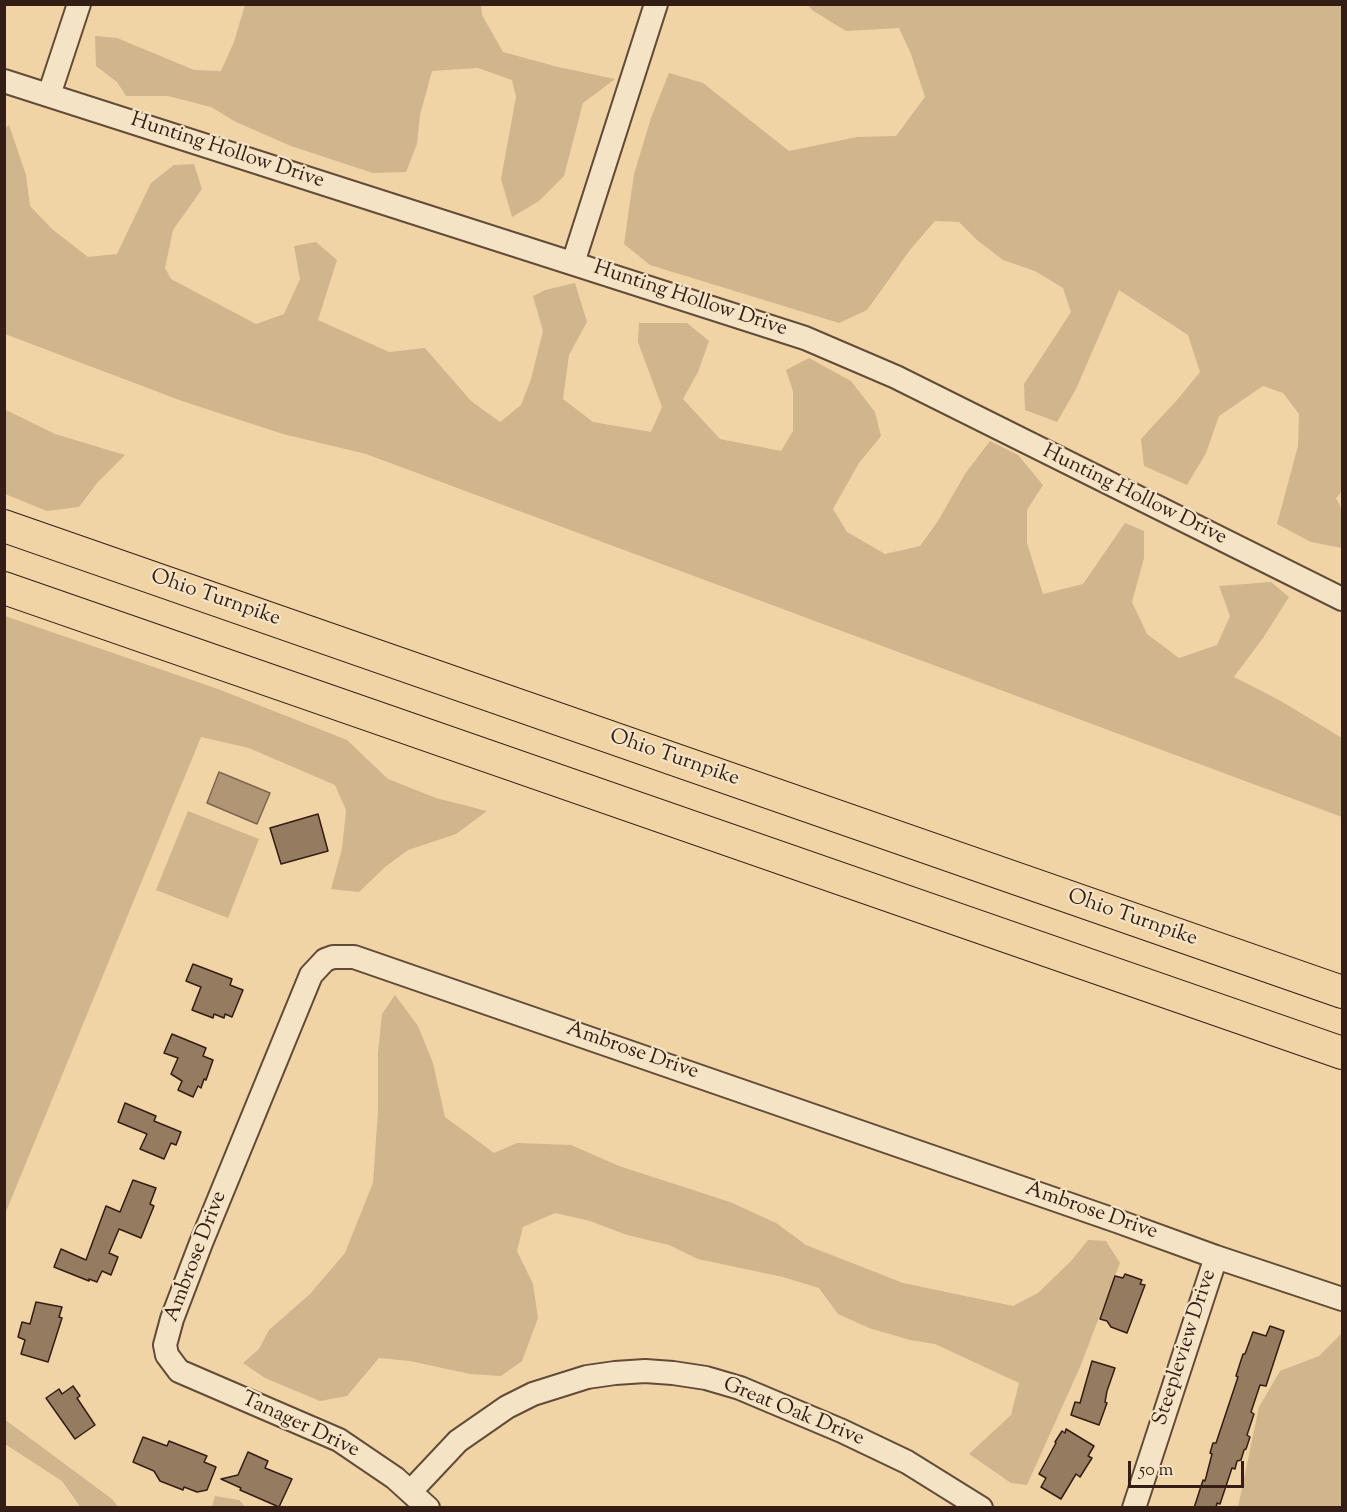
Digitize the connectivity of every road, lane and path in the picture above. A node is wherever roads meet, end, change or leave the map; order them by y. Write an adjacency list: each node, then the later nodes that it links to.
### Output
1 (78, 4): 4 (street)
2 (657, 4): 5 (street)
3 (4, 81): 4 (street, Hunting Hollow Drive)
4 (49, 95): 5 (street, Hunting Hollow Drive)
5 (573, 263): 8 (street, Hunting Hollow Drive)
6 (4, 526): 9 (highway, Ohio Turnpike)
7 (4, 588): 10 (highway)
8 (1342, 600)
9 (1342, 992)
10 (1342, 1053)
11 (1216, 1257): 12 (street, Ambrose Drive); 13 (street, Ambrose Drive); 17 (street, Steepleview Drive)
12 (1342, 1299)
13 (167, 1355): 14 (street, Tanager Drive)
14 (411, 1491): 15 (street, Tanager Drive); 16 (street, Great Oak Drive)
15 (428, 1508)
16 (981, 1508)
17 (1134, 1508)

